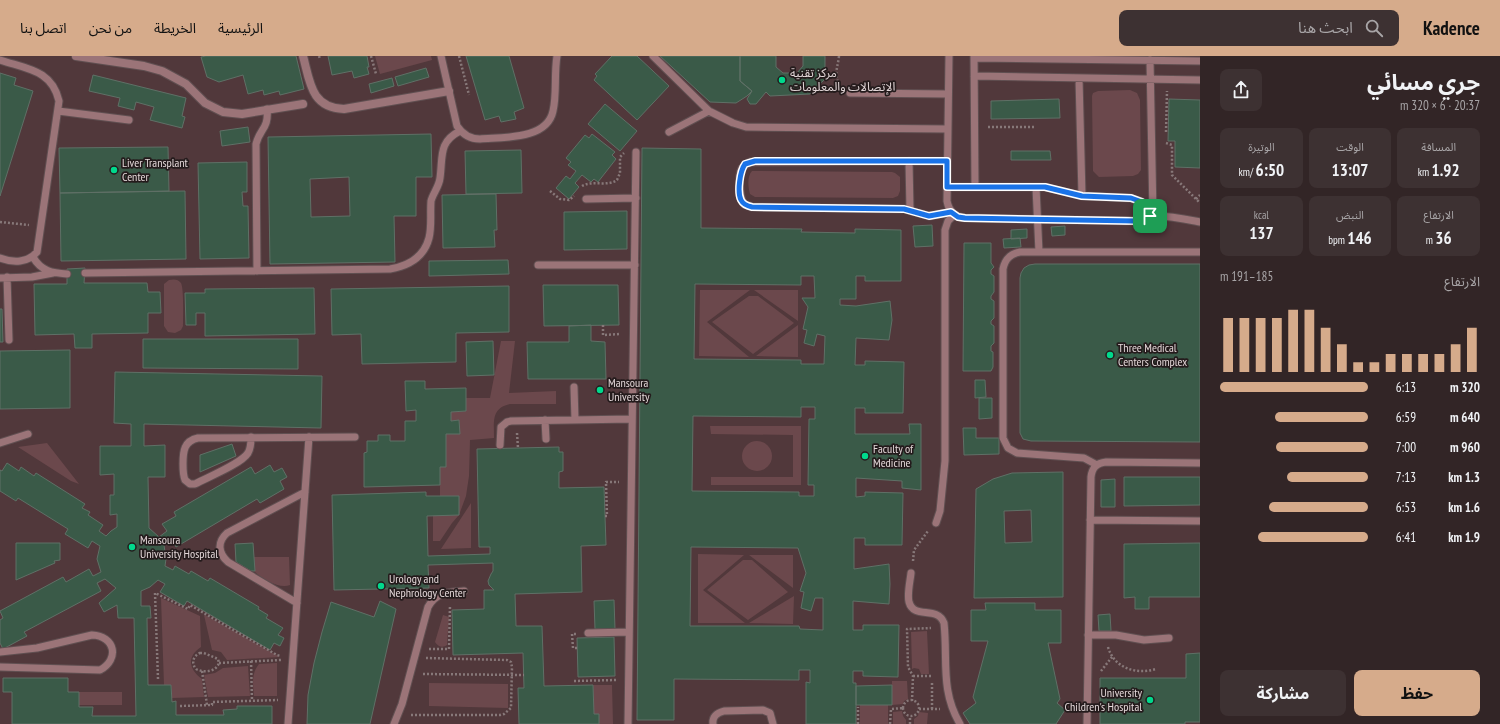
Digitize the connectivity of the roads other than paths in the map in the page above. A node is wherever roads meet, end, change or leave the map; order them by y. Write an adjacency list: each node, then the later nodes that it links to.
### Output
1 (76, 56): 9 (street)
2 (303, 56): 17 (street)
3 (440, 56): 17 (lane)
4 (557, 56): 26 (lane)
5 (653, 56): 23 (lane)
6 (949, 56): 19 (lane)
7 (974, 57): 8 (lane); 13 (lane)
8 (1038, 57): 11 (lane)
9 (116, 59): 21 (street)
10 (0, 60): 22 (lane)
11 (1150, 60): 12 (lane); 15 (lane)
12 (1200, 61)
13 (974, 76): 14 (lane); 32 (lane)
14 (1079, 78): 15 (lane); 34 (lane)
15 (1151, 79): 16 (lane); 39 (lane)
16 (1200, 80)
17 (449, 91): 26 (lane)
18 (850, 93): 19 (lane)
19 (948, 94): 25 (lane)
20 (303, 104): 21 (street)
21 (268, 110): 48 (lane)
22 (58, 111): 24 (lane); 45 (lane)
23 (709, 111): 25 (lane); 27 (lane)
24 (129, 120)
25 (947, 129): 30 (lane)
26 (460, 131): 48 (lane)
27 (669, 132)
28 (636, 152): 35 (lane)
29 (910, 161): 30 (lane); 37 (lane); 37 (lane)
30 (947, 161): 31 (lane)
31 (947, 187): 32 (lane); 38 (lane)
32 (975, 187): 33 (lane)
33 (1036, 187): 34 (lane); 40 (lane)
34 (1082, 196): 39 (lane)
35 (636, 198): 36 (lane); 46 (lane)
36 (586, 199)
37 (910, 210): 38 (lane)
38 (953, 214): 40 (lane); 70 (lane)
39 (1151, 216): 40 (lane); 41 (lane)
40 (1037, 219): 42 (lane)
41 (1200, 222)
42 (1038, 252): 43 (lane); 66 (lane)
43 (1200, 252)
44 (0, 258): 45 (lane)
45 (32, 258): 49 (lane)
46 (635, 264): 47 (lane); 55 (lane)
47 (538, 265)
48 (257, 271): 50 (lane)
49 (53, 273): 51 (lane); 52 (lane)
50 (84, 273)
51 (67, 274)
52 (4, 278): 53 (lane)
53 (9, 340)
54 (574, 387): 57 (lane)
55 (632, 419): 57 (lane); 74 (lane)
56 (545, 420): 57 (lane); 62 (lane); 64 (lane)
57 (575, 420)
58 (28, 434): 63 (lane)
59 (252, 437): 59 (lane); 60 (lane)
60 (309, 437): 61 (lane); 67 (lane)
61 (355, 437)
62 (546, 439)
63 (0, 443)
64 (500, 445)
65 (1200, 463): 66 (lane)
66 (1097, 465): 68 (lane)
67 (305, 492): 73 (lane); 73 (lane)
68 (1090, 520): 69 (lane); 76 (lane)
69 (1200, 521)
70 (936, 524)
71 (911, 573): 85 (lane)
72 (464, 591): 81 (lane)
73 (297, 603): 80 (lane)
74 (629, 632): 75 (lane); 82 (lane)
75 (588, 633)
76 (1088, 635): 77 (lane); 86 (lane)
77 (1169, 638)
78 (0, 652): 79 (lane)
79 (0, 667)
80 (288, 724)
81 (394, 724)
82 (628, 724)
83 (713, 724): 84 (lane)
84 (773, 724)
85 (960, 724)
86 (1087, 724)

